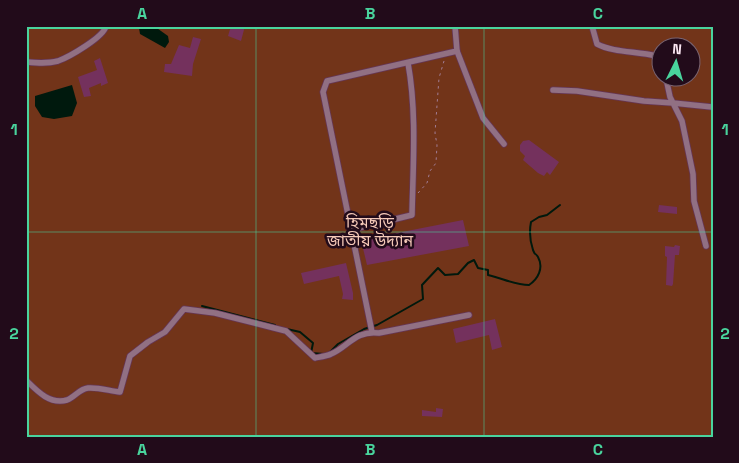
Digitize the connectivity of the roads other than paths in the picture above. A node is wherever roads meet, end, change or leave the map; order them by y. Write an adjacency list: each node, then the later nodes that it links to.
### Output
1 (106, 26): 6 (street)
2 (455, 26): 4 (street)
3 (592, 26): 5 (street)
4 (457, 51): 7 (street); 12 (street)
5 (652, 55)
6 (26, 62)
7 (408, 63): 13 (street); 13 (street)
8 (668, 88): 10 (street)
9 (553, 90): 10 (street)
10 (673, 103): 11 (street); 14 (street)
11 (712, 107)
12 (504, 144)
13 (350, 230): 16 (street)
14 (706, 246)
15 (469, 315): 16 (street)
16 (372, 332): 17 (street)
17 (26, 380)

